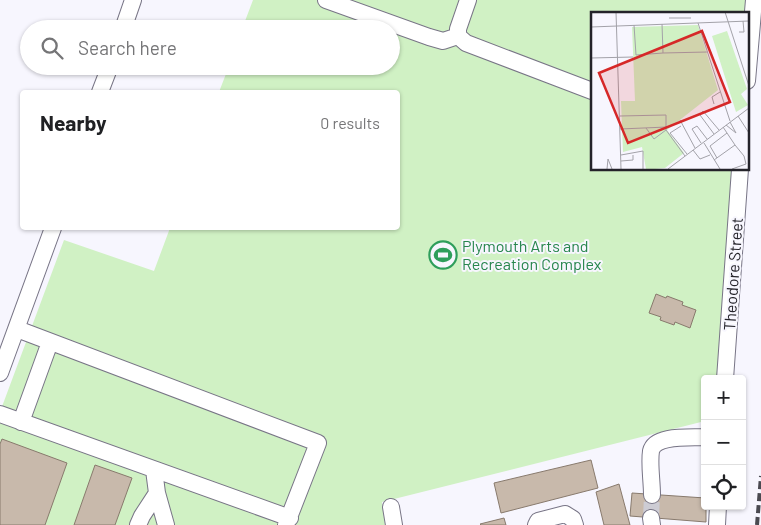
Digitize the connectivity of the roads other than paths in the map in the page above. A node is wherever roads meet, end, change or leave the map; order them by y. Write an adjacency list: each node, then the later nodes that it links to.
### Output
1 (133, 0): 5 (street)
2 (326, 0): 6 (street)
3 (468, 0): 8 (street)
4 (754, 0): 9 (street)
5 (126, 20)
6 (382, 20)
7 (400, 27): 8 (street)
8 (458, 36): 12 (street)
9 (748, 69)
10 (107, 75): 11 (street)
11 (101, 90)
12 (591, 91)
13 (740, 170): 18 (street, Theodore Street)
14 (52, 230): 15 (street)
15 (16, 329): 16 (street); 17 (street)
16 (50, 342): 20 (street); 27 (street)
17 (0, 373)
18 (726, 375)
19 (0, 414): 20 (street)
20 (21, 422): 22 (street)
21 (701, 437): 24 (street)
22 (154, 470): 23 (street); 27 (street)
23 (157, 493): 28 (street); 29 (street)
24 (652, 495)
25 (390, 507): 30 (street)
26 (718, 510): 33 (street)
27 (288, 522)
28 (138, 525)
29 (166, 525)
30 (394, 525)
31 (536, 525): 32 (street)
32 (575, 525)
33 (717, 525)

